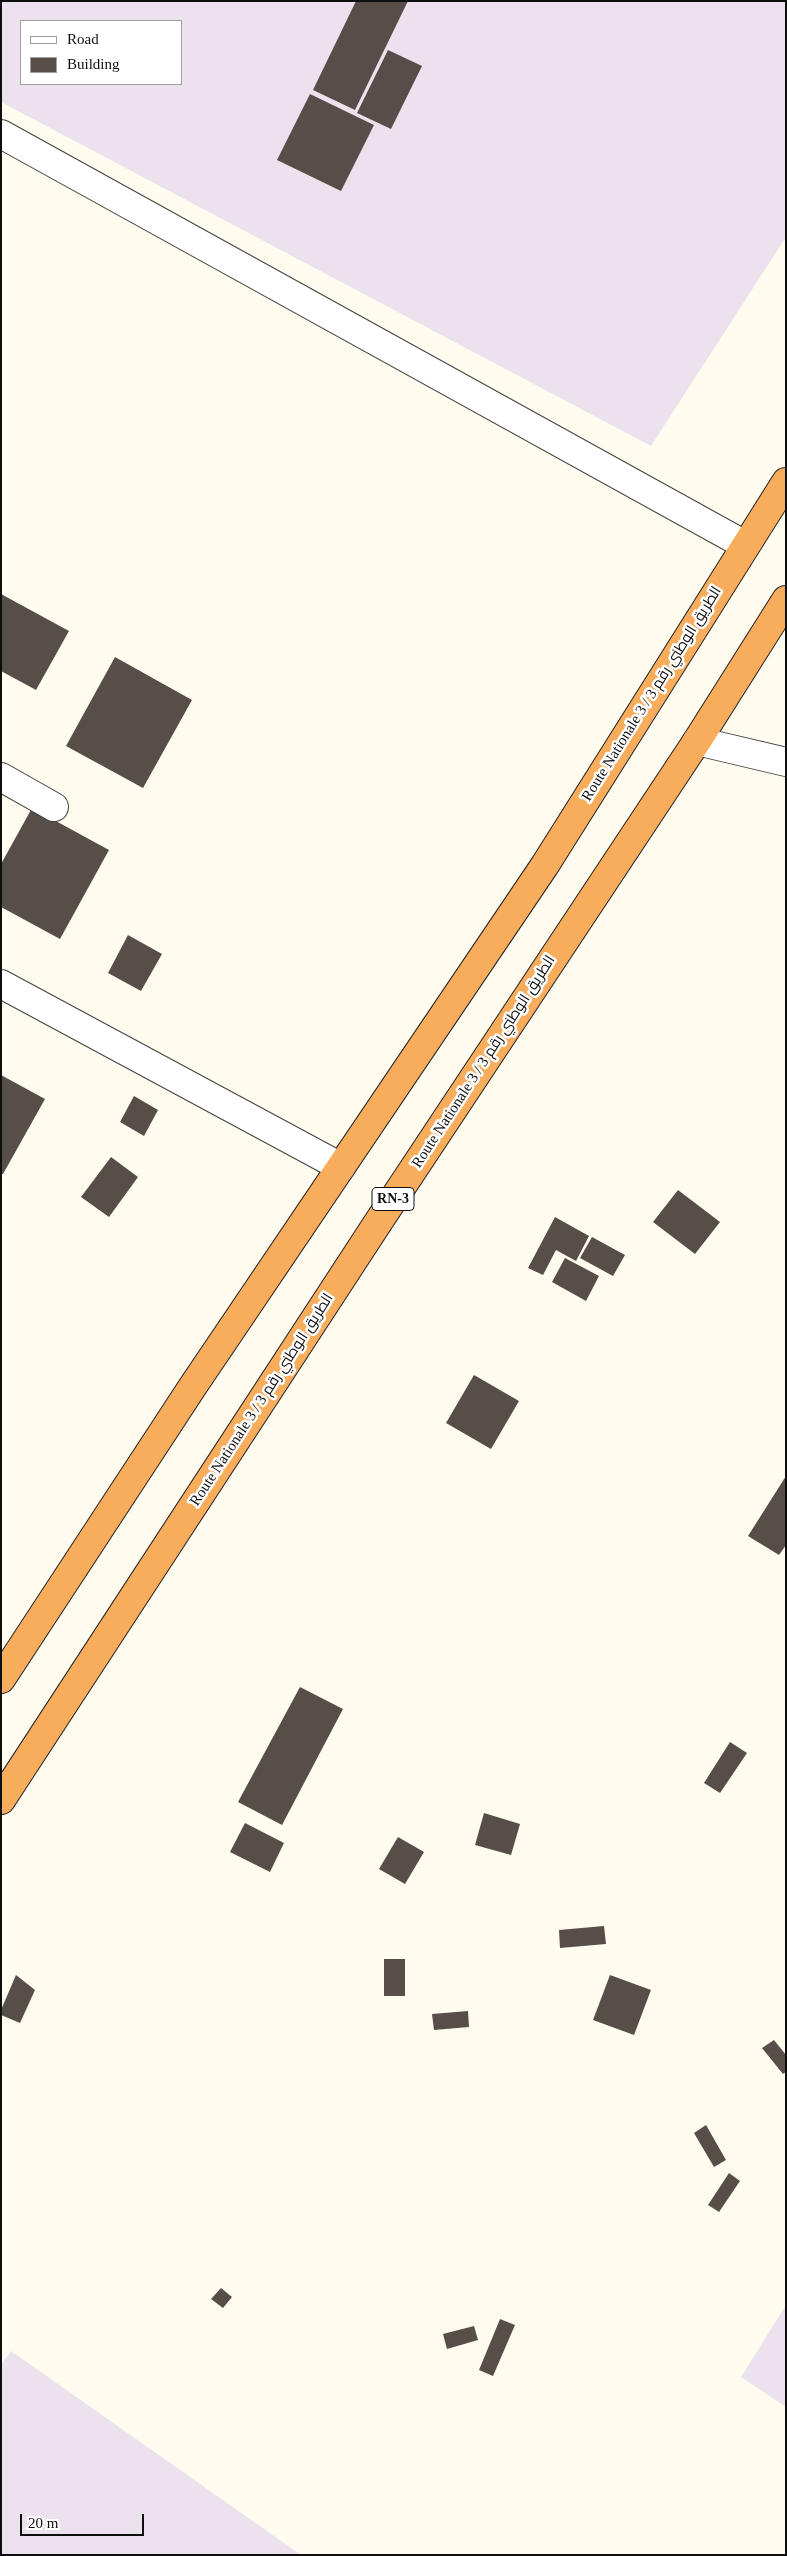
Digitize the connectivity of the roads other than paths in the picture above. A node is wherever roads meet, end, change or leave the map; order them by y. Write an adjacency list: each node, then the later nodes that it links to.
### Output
1 (1, 134): 3 (street)
2 (786, 482): 3 (highway, Route Nationale 3 / الطريق الوطني رقم 3)
3 (744, 545): 10 (highway, Route Nationale 3 / الطريق الوطني رقم 3)
4 (786, 600): 5 (highway, Route Nationale 3 / الطريق الوطني رقم 3 / RN-3)
5 (696, 741): 6 (street); 12 (highway, Route Nationale 3 / الطريق الوطني رقم 3 / RN-3)
6 (786, 762)
7 (1, 777): 8 (street)
8 (54, 807)
9 (1, 984): 10 (street)
10 (341, 1167): 11 (highway, Route Nationale 3 / الطريق الوطني رقم 3)
11 (1, 1679)
12 (1, 1800)

